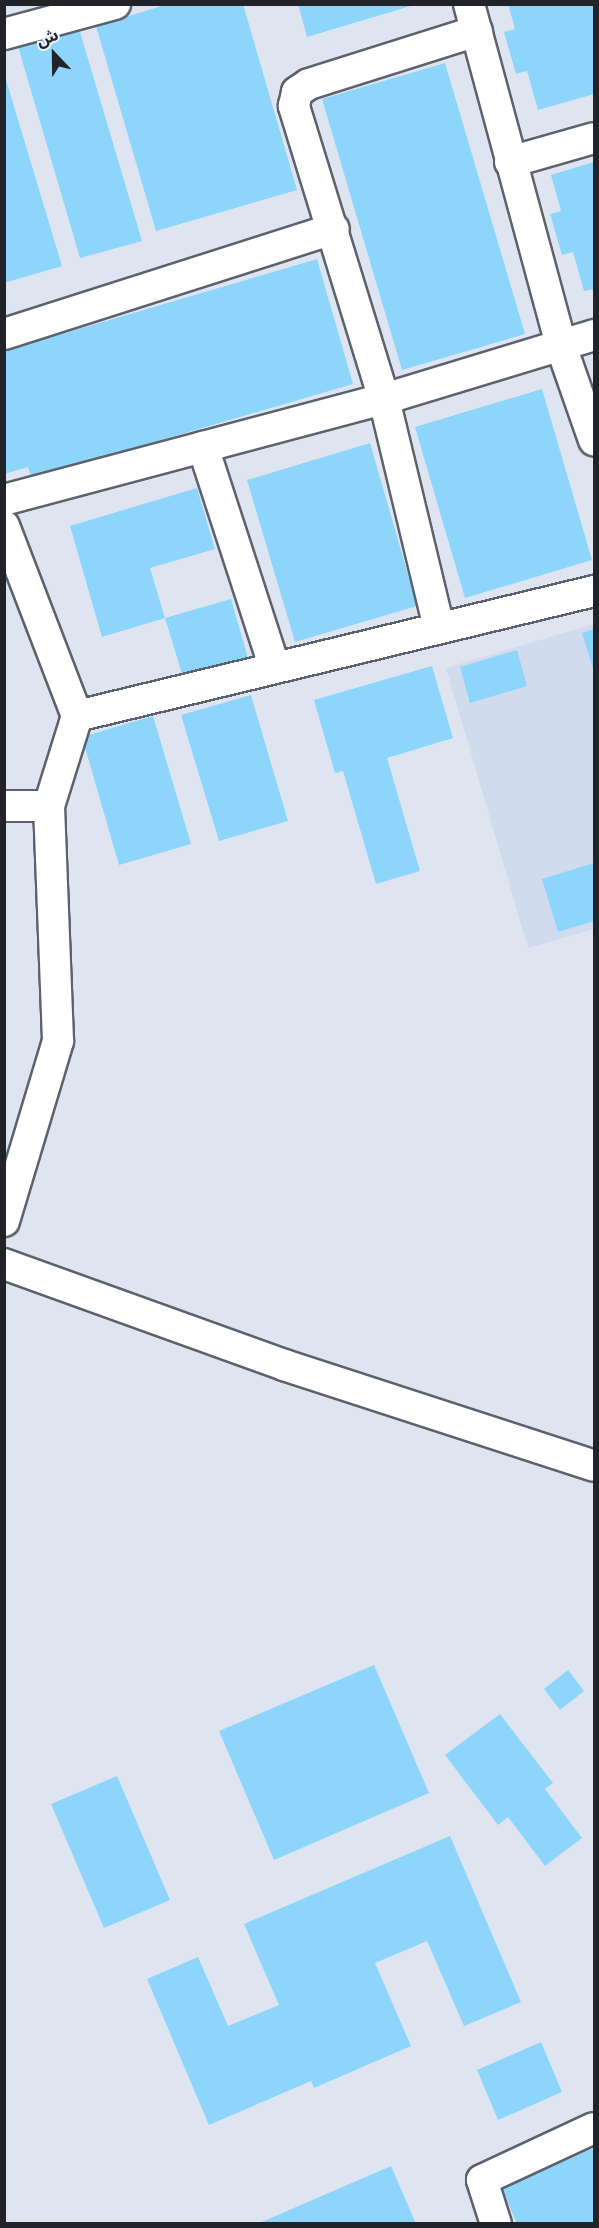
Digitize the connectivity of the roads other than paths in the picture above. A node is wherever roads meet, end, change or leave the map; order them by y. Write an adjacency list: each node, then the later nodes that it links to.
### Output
1 (115, 4): 3 (street)
2 (473, 18): 5 (street); 6 (street)
3 (4, 34)
4 (594, 138): 5 (street)
5 (510, 162): 9 (street)
6 (334, 229): 7 (street); 10 (street)
7 (4, 334)
8 (594, 335): 9 (street)
9 (561, 346): 10 (street); 11 (street)
10 (384, 399): 12 (street); 16 (street)
11 (594, 440)
12 (203, 447): 13 (street); 17 (street)
13 (4, 500)
14 (4, 526): 18 (street)
15 (594, 591): 16 (street)
16 (439, 628): 17 (street)
17 (275, 668): 18 (street)
18 (77, 716): 20 (street)
19 (4, 806): 20 (street)
20 (49, 806): 21 (street)
21 (4, 1221)
22 (4, 1264): 23 (street)
23 (594, 1466)
24 (594, 2128): 25 (street)
25 (496, 2223)

